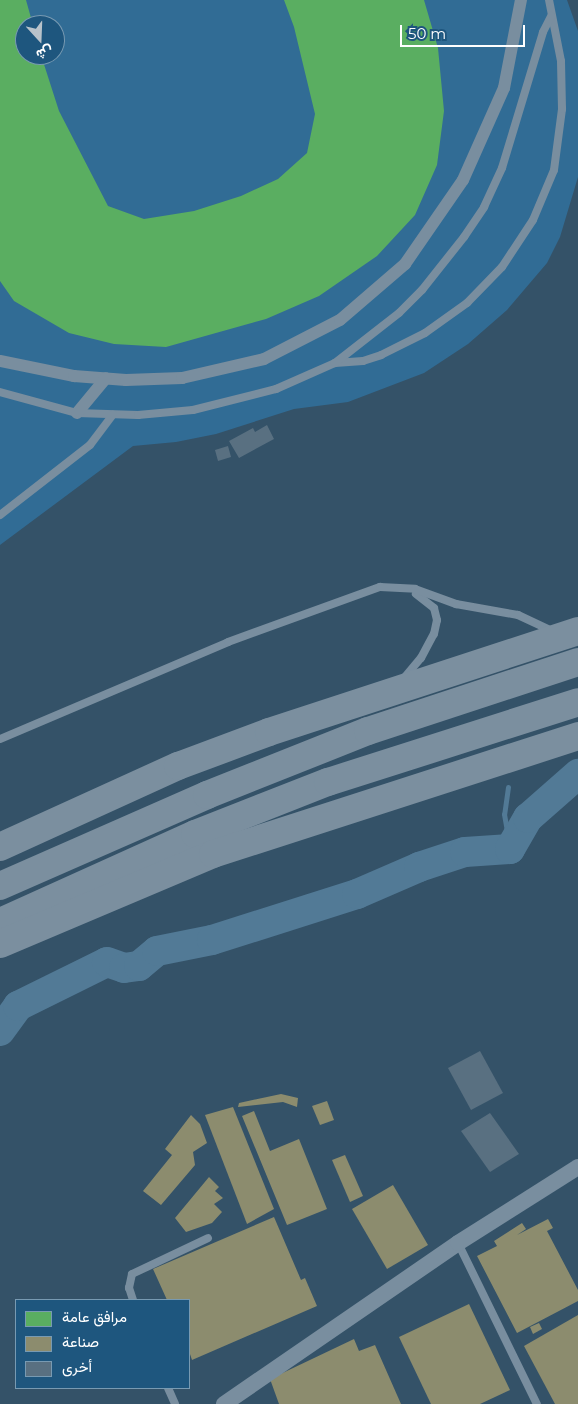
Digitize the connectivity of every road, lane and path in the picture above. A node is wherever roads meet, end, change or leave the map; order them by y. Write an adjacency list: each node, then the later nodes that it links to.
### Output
1 (521, 0): 6 (street)
2 (549, 0): 3 (lane)
3 (552, 16): 5 (lane); 5 (lane)
4 (0, 361): 6 (street)
5 (334, 363): 9 (lane)
6 (106, 378): 8 (street)
7 (0, 392): 8 (lane)
8 (77, 413): 9 (lane)
9 (113, 415): 10 (lane)
10 (0, 516)
11 (392, 586): 12 (lane); 14 (lane); 17 (lane)
12 (572, 631): 14 (highway)
13 (578, 662): 19 (highway)
14 (393, 691): 18 (highway)
15 (578, 702): 20 (highway)
16 (578, 736): 21 (highway)
17 (0, 739)
18 (0, 847)
19 (0, 886)
20 (0, 922)
21 (0, 944)
22 (578, 1167): 24 (street)
23 (208, 1238): 25 (lane)
24 (458, 1243): 28 (street); 29 (lane)
25 (132, 1299)
26 (168, 1389): 27 (lane)
27 (175, 1404)
28 (224, 1404)
29 (537, 1404)

